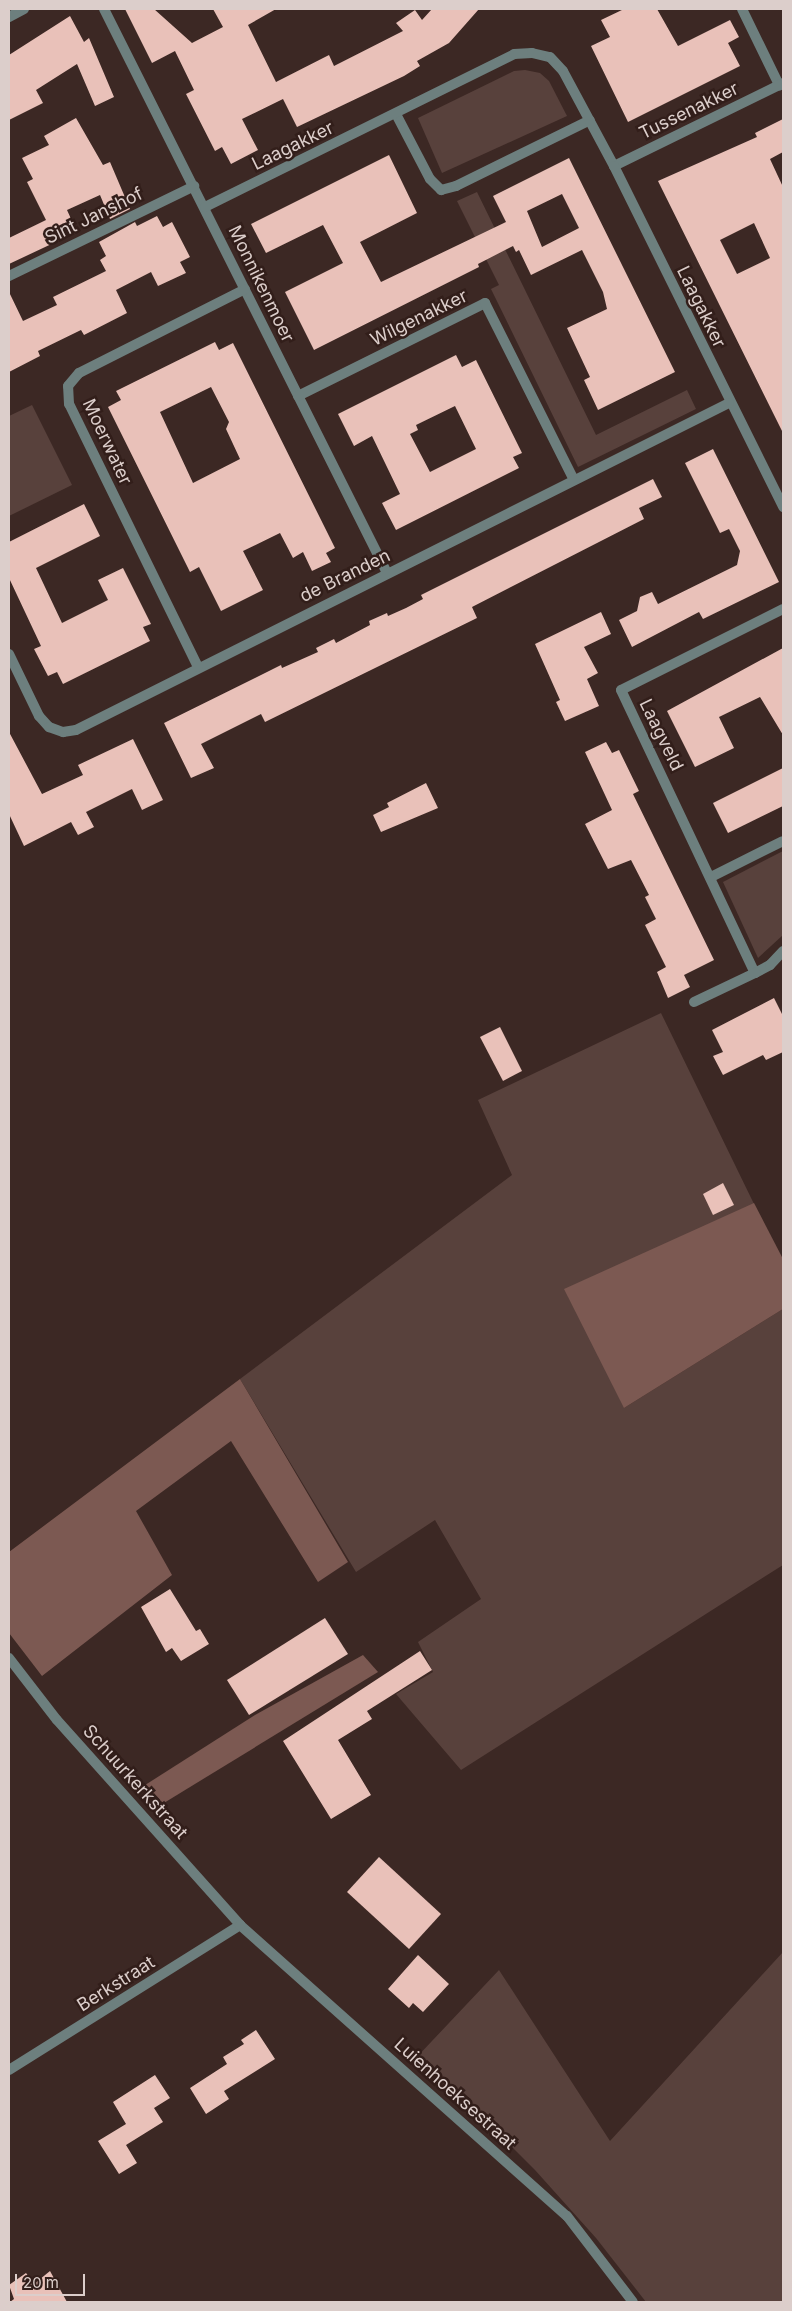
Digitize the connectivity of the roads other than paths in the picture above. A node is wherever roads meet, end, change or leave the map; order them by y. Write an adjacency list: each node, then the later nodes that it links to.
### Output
1 (24, 9): 4 (street)
2 (104, 9): 9 (street, Monnikenmoer)
3 (742, 9): 5 (street)
4 (9, 17)
5 (781, 84): 8 (street, Tussenakker)
6 (396, 114): 7 (street, Laagakker); 7 (street); 10 (street, Laagakker)
7 (590, 120): 8 (street, Laagakker)
8 (614, 166): 14 (street, Laagakker)
9 (194, 186): 10 (street, Monnikenmoer); 11 (street, Sint Janshof)
10 (205, 207): 12 (street, Monnikenmoer)
11 (9, 276)
12 (245, 289): 13 (street, Monnikenmoer); 20 (street, Moerwater)
13 (298, 396): 15 (street, Wilgenakker); 17 (street, Monnikenmoer)
14 (729, 403): 15 (street, de Branden); 16 (street, Laagakker)
15 (574, 480): 17 (street, de Branden)
16 (783, 508)
17 (387, 574): 20 (street, de Branden)
18 (783, 609): 22 (street, Laagveld)
19 (9, 654): 20 (street, de Branden)
20 (198, 667)
21 (783, 842): 22 (street)
22 (711, 877): 24 (street, Laagveld)
23 (783, 951): 24 (street)
24 (755, 973): 25 (street)
25 (694, 1002)
26 (9, 1658): 27 (street, Schuurkerkstraat)
27 (240, 1925): 28 (street, Berkstraat); 29 (street, Luienhoeksestraat)
28 (9, 2070)
29 (633, 2302)

